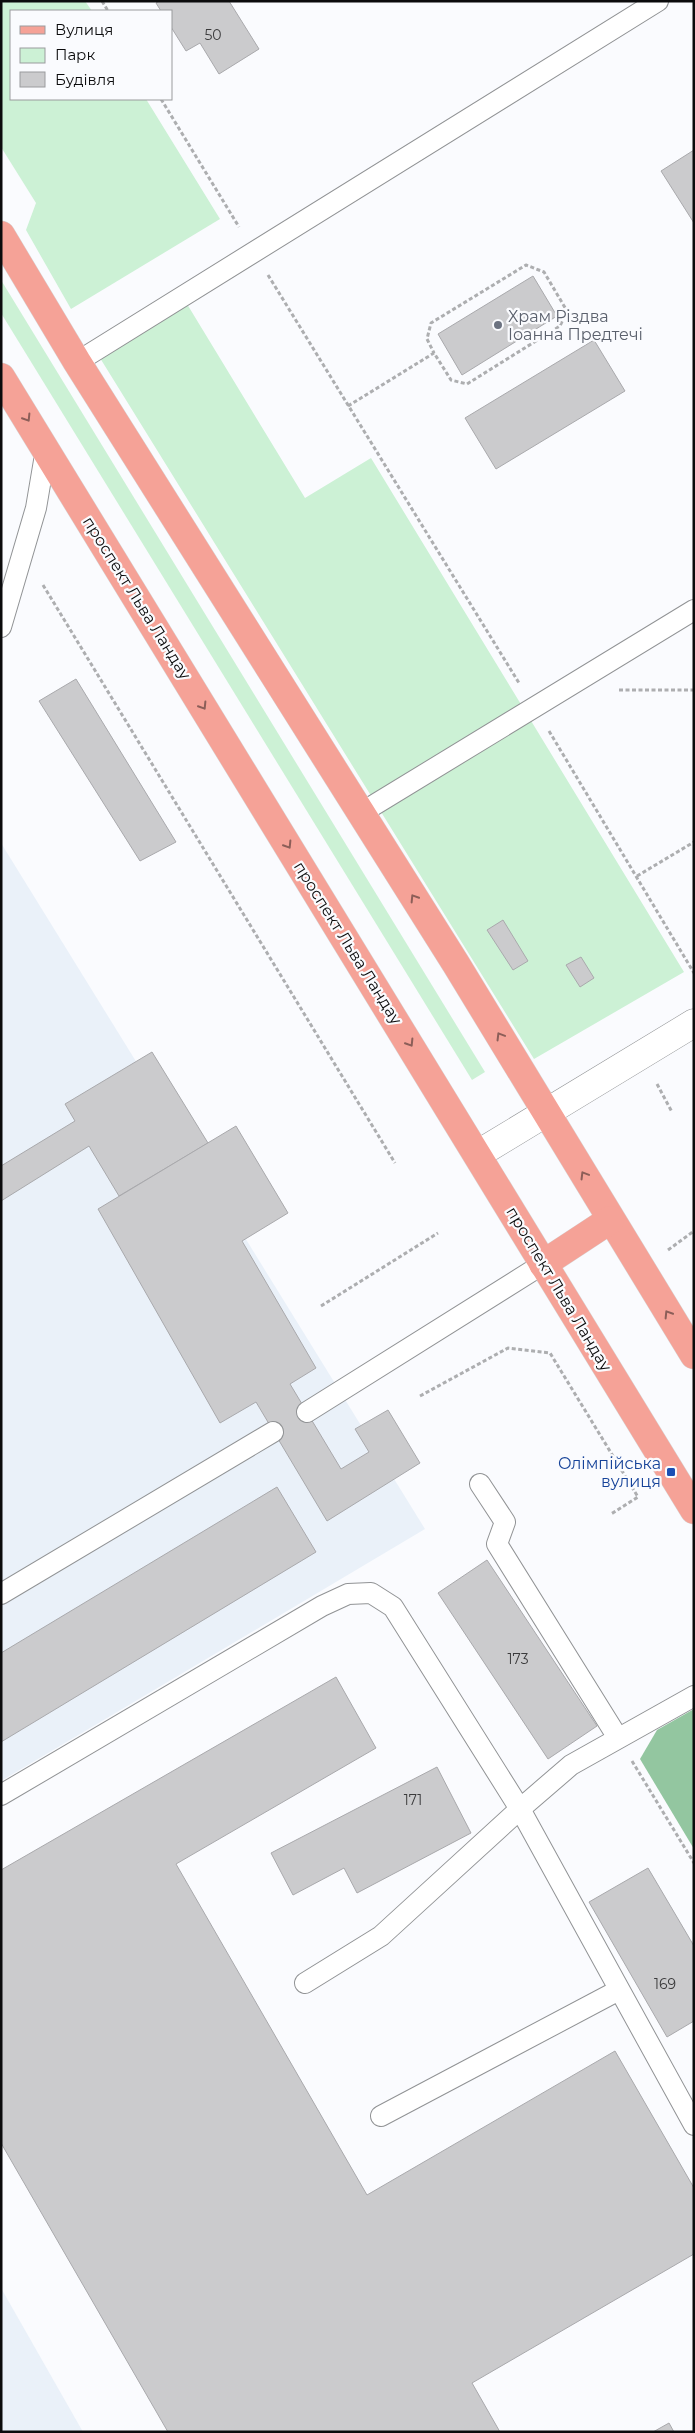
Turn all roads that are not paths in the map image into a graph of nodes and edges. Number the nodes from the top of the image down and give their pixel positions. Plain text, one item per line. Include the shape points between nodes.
1 (658, 1) edge
2 (1, 236) edge
3 (78, 362) junction
4 (1, 377) edge
5 (46, 450) junction
6 (694, 610) edge
7 (1, 627) edge
8 (361, 813) junction
9 (694, 1023) edge
10 (546, 1111) junction
11 (478, 1154) junction
12 (610, 1220) junction
13 (542, 1264) junction
14 (694, 1356) edge
15 (307, 1412) dead end
16 (274, 1432) dead end
17 (480, 1484) dead end
18 (694, 1510) edge
19 (1, 1594) edge
20 (694, 1696) edge
21 (618, 1738) junction
22 (1, 1795) edge
23 (520, 1810) junction
24 (305, 1983) dead end
25 (619, 1990) junction
26 (381, 2116) dead end
27 (694, 2125) edge

1 - 3 lane
2 - 3 main road
3 - 8 main road
4 -> 5 main road, проспект Льва Ландау
5 - 7 lane via 36,508
5 -> 11 main road, проспект Льва Ландау
6 - 8 lane
10 -> 8 main road
9 - 10 street
10 - 11 street
12 -> 10 main road
11 - 13 main road, проспект Льва Ландау
12 - 13 main road
14 -> 12 main road
13 - 15 lane
13 - 18 main road, проспект Льва Ландау
16 - 19 lane
17 - 21 lane via 505,1522 497,1544
20 - 21 lane
21 - 23 lane via 571,1765
22 - 23 lane via 322,1606 348,1594 371,1593 392,1607
23 - 24 lane via 381,1936
23 - 25 lane
25 - 26 lane
25 - 27 lane

